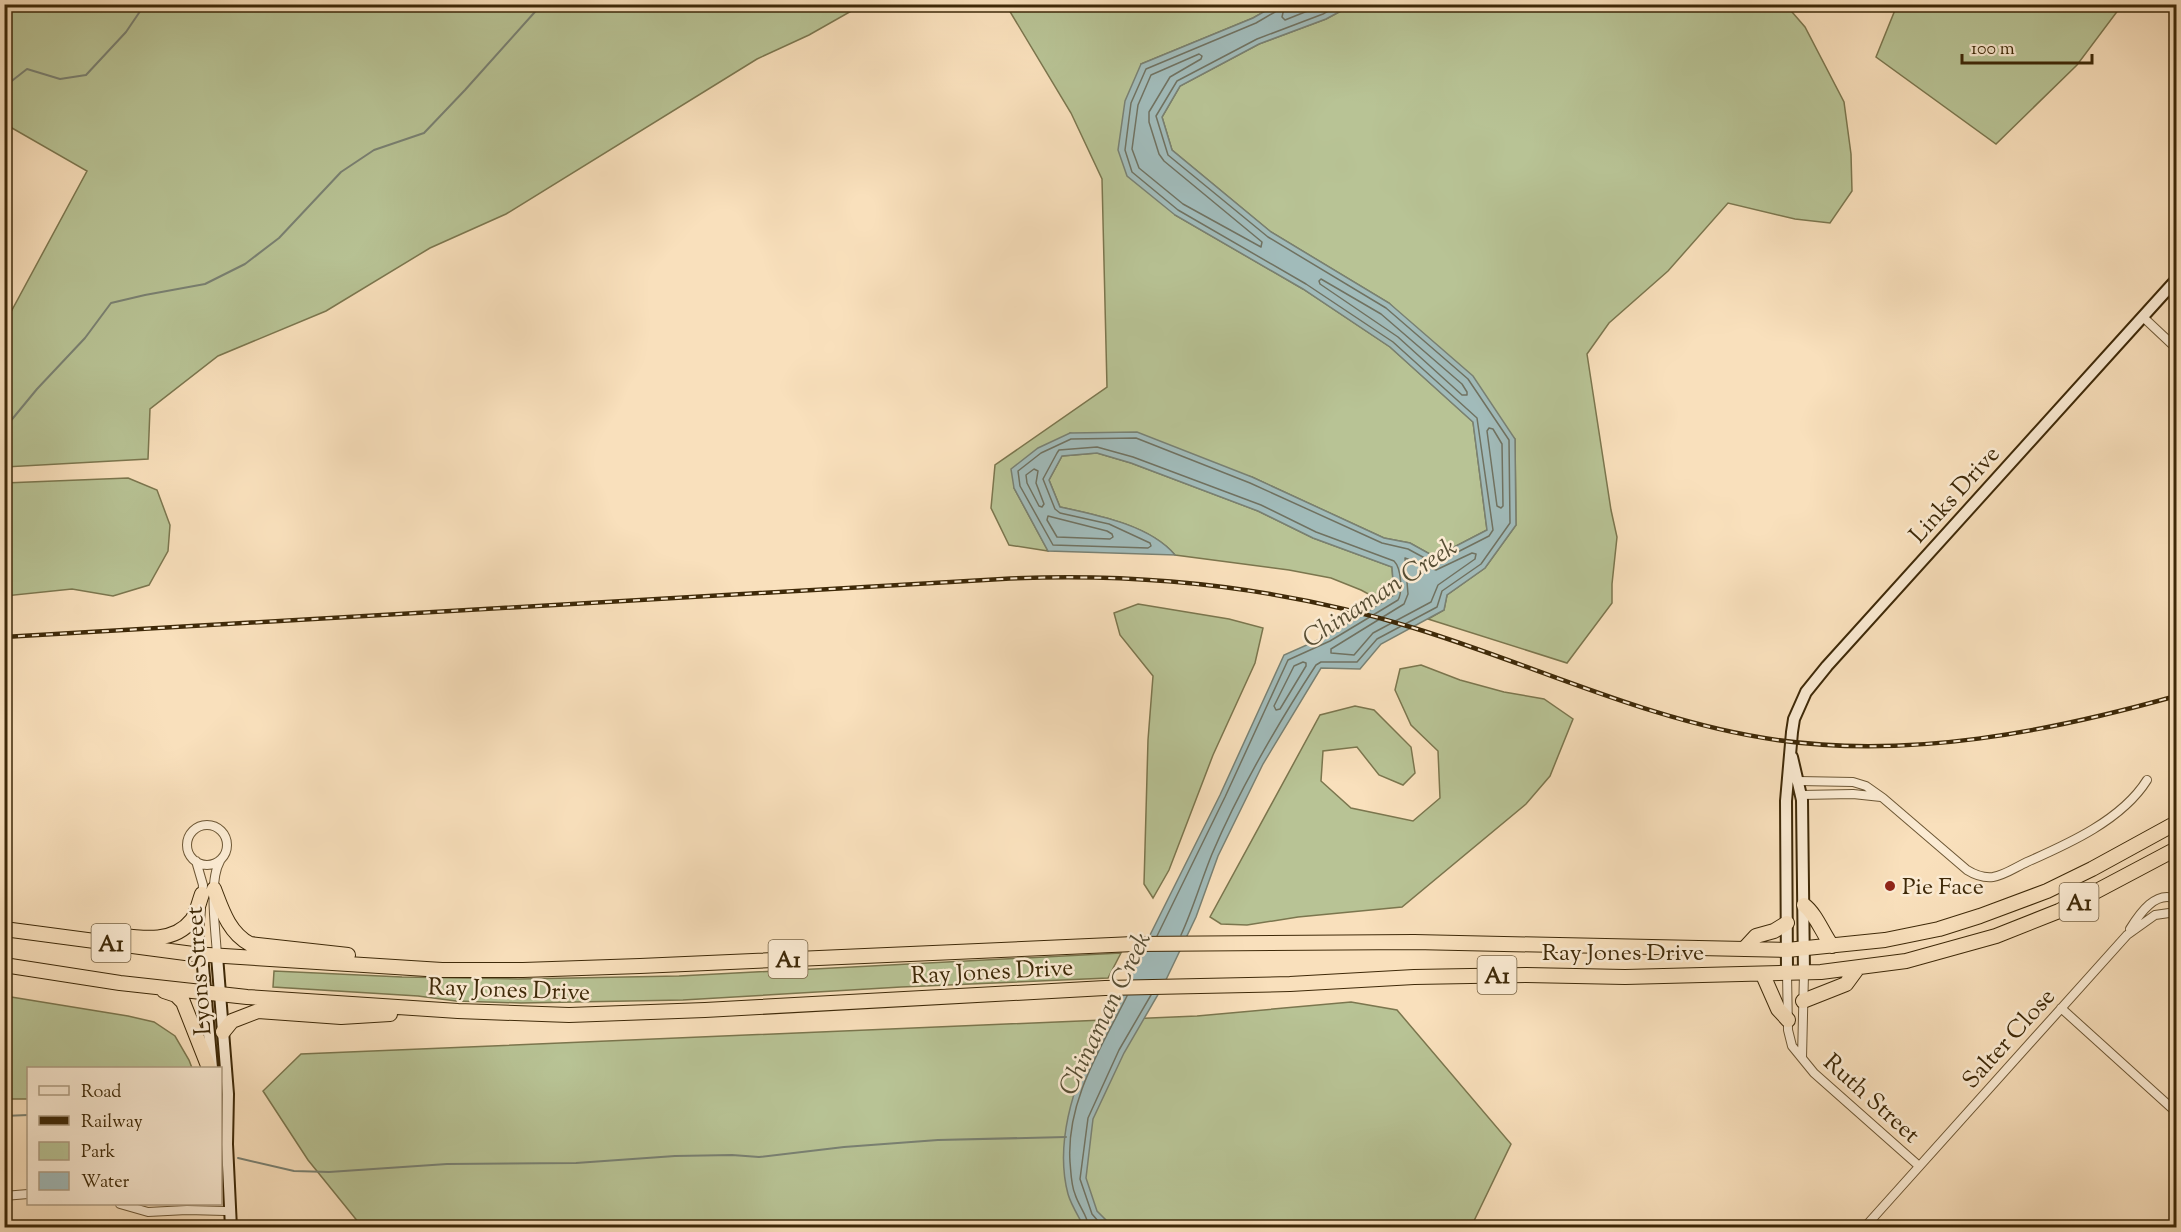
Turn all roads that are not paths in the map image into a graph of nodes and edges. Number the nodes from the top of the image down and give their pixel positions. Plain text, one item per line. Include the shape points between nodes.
1 (2176, 280) edge
2 (2143, 317) junction
3 (2176, 348) edge
4 (1790, 751) junction
5 (2147, 780) dead end
6 (1799, 781) junction
7 (1787, 790) junction
8 (1801, 795) junction
9 (1883, 798) junction
10 (2176, 823) edge
11 (2176, 828) edge
12 (2137, 844) junction
13 (2176, 849) edge
14 (223, 857) junction
15 (196, 861) junction
16 (208, 891) junction
17 (2176, 899) edge
18 (1804, 905) junction
19 (2176, 912) edge
20 (1787, 923) junction
21 (4, 929) edge
22 (20, 931) junction
23 (2127, 935) junction
24 (1832, 946) junction
25 (1744, 949) junction
26 (1804, 949) junction
27 (1787, 950) junction
28 (202, 955) junction
29 (218, 956) junction
30 (4, 965) edge
31 (1857, 969) junction
32 (442, 970) junction
33 (1804, 973) junction
34 (1787, 974) junction
35 (1763, 975) junction
36 (151, 987) junction
37 (213, 994) junction
38 (1803, 1001) junction
39 (2061, 1008) junction
40 (458, 1011) junction
41 (1788, 1020) junction
42 (223, 1032) junction
43 (1802, 1058) junction
44 (211, 1067) edge
45 (211, 1067) edge
46 (2176, 1112) edge
47 (1919, 1166) junction
48 (222, 1169) edge
49 (27, 1194) edge
50 (4, 1196) edge
51 (126, 1205) edge
52 (225, 1211) junction
53 (226, 1227) edge
54 (231, 1227) edge
55 (1864, 1227) edge

1 - 2 street, Links Drive
2 - 3 street
2 - 4 street, Links Drive via 1812,683 1794,719
4 - 6 street, Links Drive
4 - 7 street, Links Drive
5 - 9 street via 2134,797 2077,840 1990,877 1967,870
6 - 7 street
6 - 8 street, Links Drive
6 - 9 street via 1856,782
7 - 8 street
7 - 20 street, Links Drive
8 - 9 street
8 - 18 street, Links Drive
10 - 12 highway, A1
11 - 12 street, Ray Jones Drive
12 - 24 highway, Ray Jones Drive / A1 via 2003,909 1920,933
13 - 31 highway, Ray Jones Drive / A1 via 2075,903 2005,933 1930,955
14 - 15 street via 213,864
14 - 15 street via 225,835 214,826 203,825 193,830 187,840 189,853
14 - 16 street, Lyons Street
15 - 16 street, Lyons Street
16 - 22 highway via 192,921 162,938 55,927
16 - 28 street, Lyons Street via 199,933
16 - 29 street, Lyons Street
16 - 32 highway via 226,921 250,944 398,959
17 - 23 street, Salter Close via 2154,901
18 - 24 highway via 1812,911
18 - 26 street, Links Drive
19 - 23 street, Salter Close via 2155,915
20 - 25 highway via 1756,936
20 - 27 street, Links Drive
21 - 22 highway, Ray Jones Drive / A1
22 - 28 highway, Ray Jones Drive / A1
23 - 39 street, Salter Close
24 - 26 highway, Ray Jones Drive / A1
25 - 27 highway, Ray Jones Drive / A1
25 - 32 highway, Ray Jones Drive / A1 via 1414,942 1134,944 640,966
26 - 27 highway, Ray Jones Drive / A1
26 - 33 street, Links Drive
27 - 34 street, Links Drive
28 - 29 highway, Ray Jones Drive / A1
28 - 37 street, Lyons Street
29 - 32 highway, Ray Jones Drive / A1
29 - 37 street, Lyons Street
30 - 36 highway, Ray Jones Drive / A1
31 - 33 highway, Ray Jones Drive / A1
31 - 38 highway via 1846,984
33 - 34 highway, Ray Jones Drive / A1
33 - 38 street, Ruth Street
34 - 35 highway, Ray Jones Drive / A1
34 - 41 street, Ruth Street
35 - 40 highway, Ray Jones Drive / A1 via 1414,976 569,1015
35 - 41 highway via 1778,1009
36 - 37 highway, Ray Jones Drive / A1
36 - 45 highway via 176,995 183,1002
37 - 40 highway, Ray Jones Drive / A1
37 - 42 street, Lyons Street
37 - 44 street, Lyons Street
38 - 43 street, Ruth Street
39 - 46 street
39 - 47 street, Salter Close
40 - 42 highway via 341,1017 258,1011 232,1021
41 - 43 street, Ruth Street via 1790,1041
42 - 54 street, Lyons Street
43 - 47 street, Ruth Street
47 - 55 street, Salter Close
48 - 52 street
49 - 50 street
51 - 52 street via 148,1212
52 - 53 street

